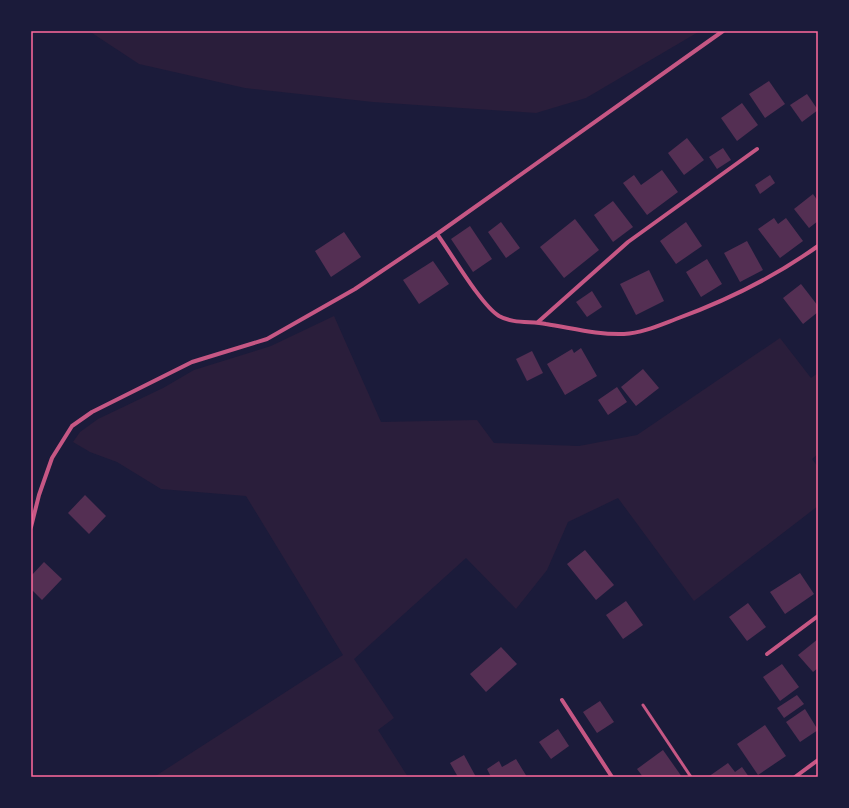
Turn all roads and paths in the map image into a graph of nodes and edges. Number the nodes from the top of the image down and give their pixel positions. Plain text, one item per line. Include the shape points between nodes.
1 (724, 31) edge
2 (757, 149) dead end
3 (437, 234) junction
4 (818, 246) edge
5 (538, 322) junction
6 (31, 527) edge
7 (818, 616) edge
8 (767, 654) dead end
9 (562, 700) dead end
10 (643, 705) dead end
11 (818, 760) edge
12 (612, 777) edge
13 (692, 777) edge
14 (795, 777) edge

1 - 3 street
2 - 5 street via 628,242
3 - 5 street via 487,306 500,316 521,322
3 - 6 street via 355,289 267,339 192,362 92,412 72,426 52,458
4 - 5 street via 758,284 712,305 648,329 625,334 608,333
7 - 8 street
9 - 12 street
10 - 13 lane
11 - 14 street

